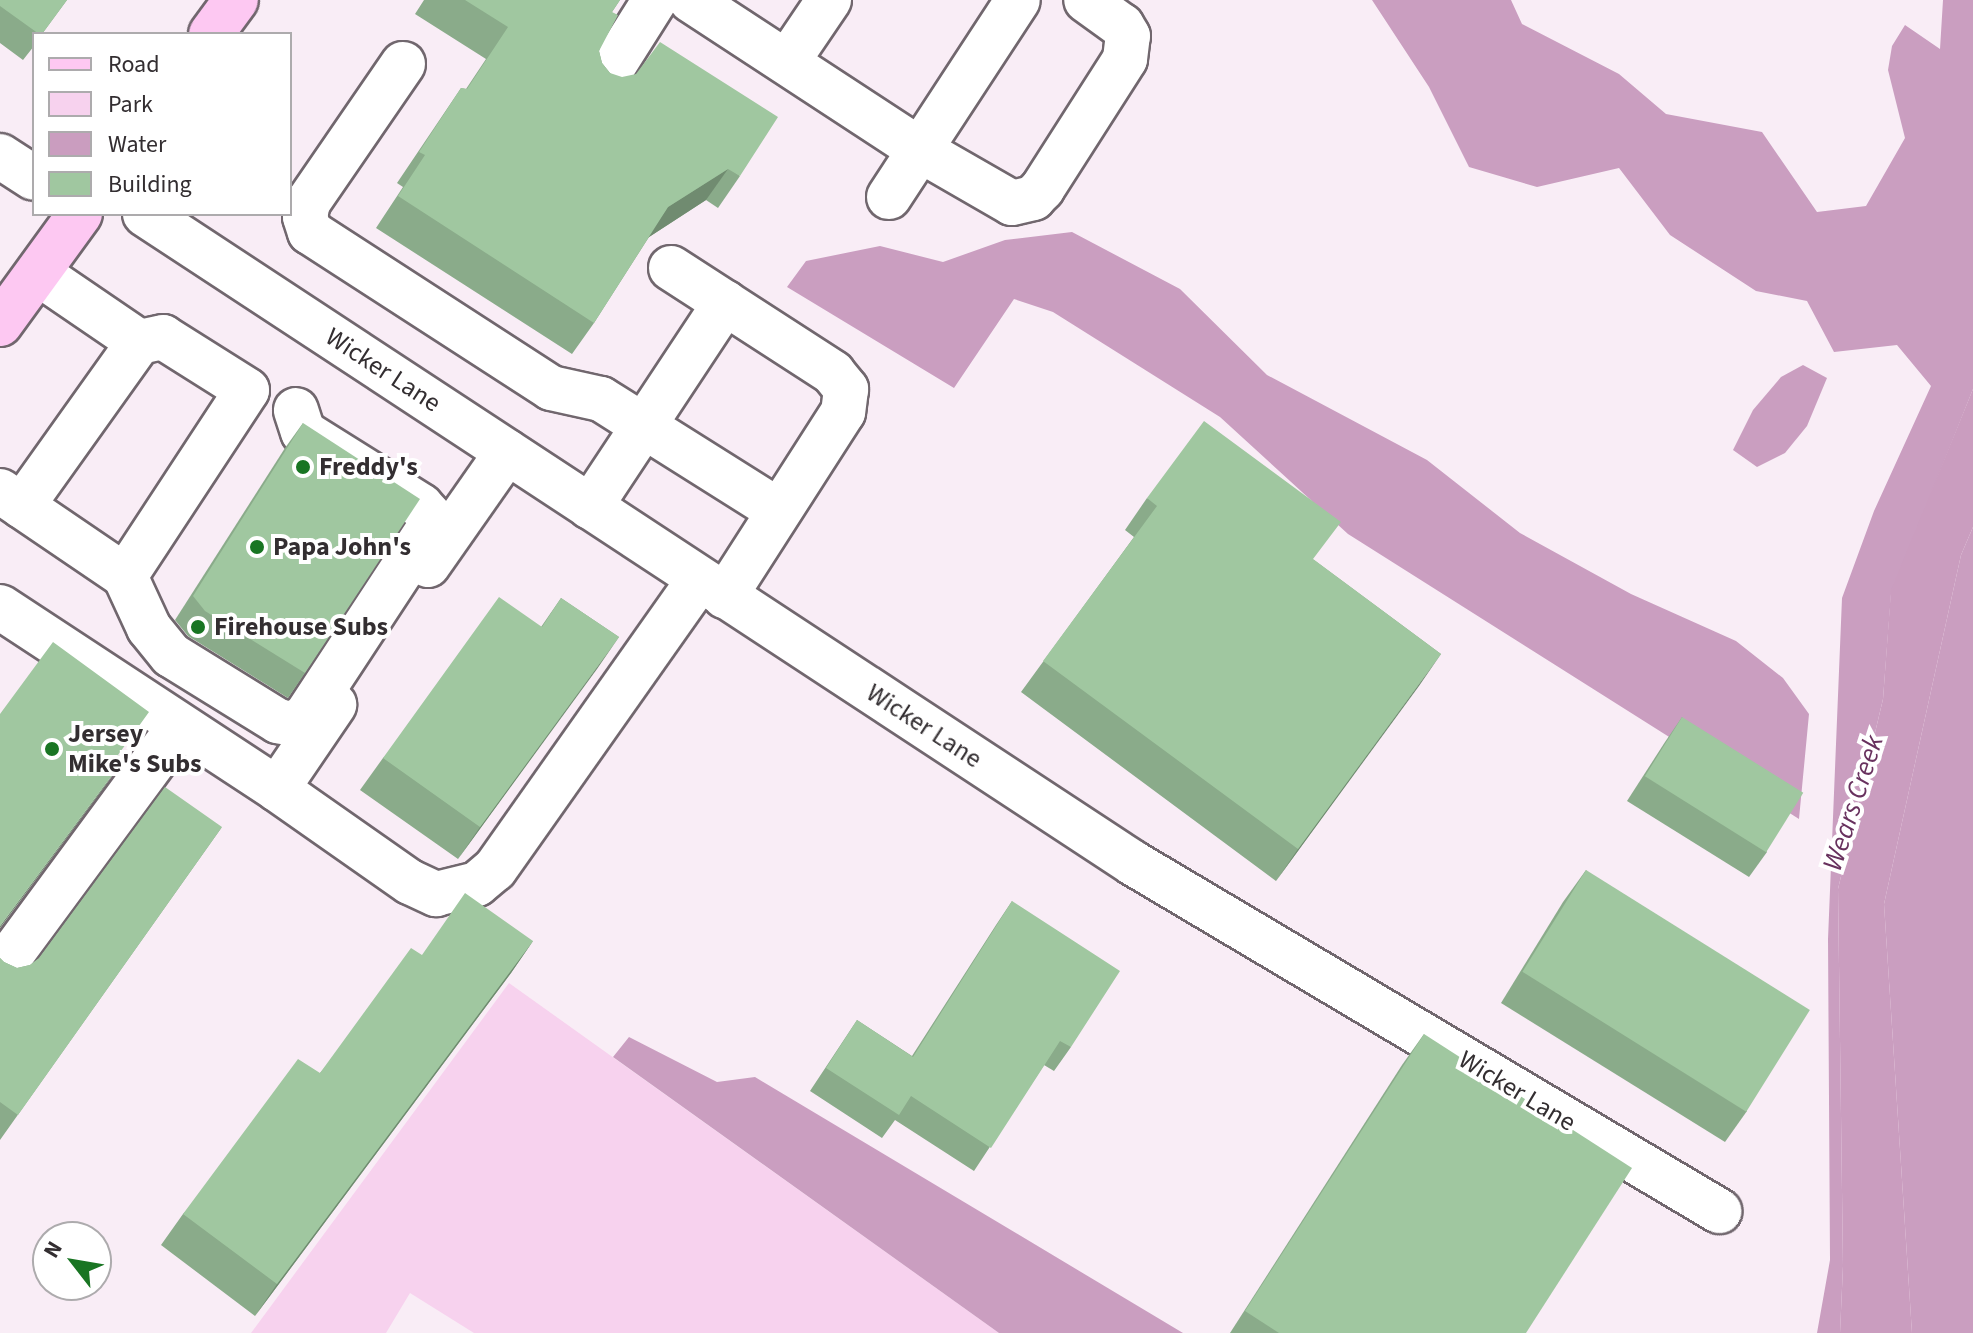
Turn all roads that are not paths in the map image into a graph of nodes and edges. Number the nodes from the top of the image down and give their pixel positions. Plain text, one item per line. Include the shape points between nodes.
1 (236, 0) edge
2 (655, 0) edge
3 (691, 0) edge
4 (829, 0) edge
5 (1018, 0) edge
6 (1086, 0) edge
7 (212, 32) edge
8 (787, 62) junction
9 (403, 64) dead end
10 (602, 84) edge
11 (920, 150) junction
12 (0, 156) edge
13 (32, 177) edge
14 (304, 179) edge
15 (889, 197) dead end
16 (78, 216) edge
17 (148, 216) edge
18 (671, 268) dead end
19 (14, 297) edge
20 (725, 303) junction
21 (139, 342) junction
22 (247, 390) junction
23 (296, 410) junction
24 (644, 426) junction
25 (507, 452) junction
26 (11, 498) edge
27 (590, 507) junction
28 (779, 511) junction
29 (461, 516) junction
30 (125, 576) junction
31 (712, 588) junction
32 (0, 607) edge
33 (180, 726) junction
34 (277, 789) junction
35 (0, 970) edge
36 (1719, 1211) dead end

1 - 7 main road
2 - 10 street
3 - 8 street
4 - 8 street
5 - 11 street
6 - 11 street via 1122,26 1129,47 1033,198 1001,200
8 - 11 street
9 - 14 street
11 - 15 street
12 - 13 street
14 - 24 street via 305,217 310,232 323,242 551,388 601,399
16 - 19 main road
17 - 25 street, Wicker Lane
18 - 20 street
19 - 21 street
20 - 24 street
20 - 28 street via 833,373 846,389 843,412
21 - 22 street via 163,337
21 - 26 street
22 - 23 street via 271,394
22 - 30 street
23 - 29 street
23 - 30 street via 303,432 421,506 430,527 305,717 292,724 278,721 171,655 149,628
24 - 27 street
24 - 28 street
25 - 27 street, Wicker Lane
25 - 29 street
26 - 30 street
27 - 31 street, Wicker Lane
28 - 31 street
29 - 34 street
31 - 34 street via 495,869 477,884 436,894 410,882
31 - 36 street, Wicker Lane via 1133,863
32 - 33 street
33 - 34 street
33 - 35 street

